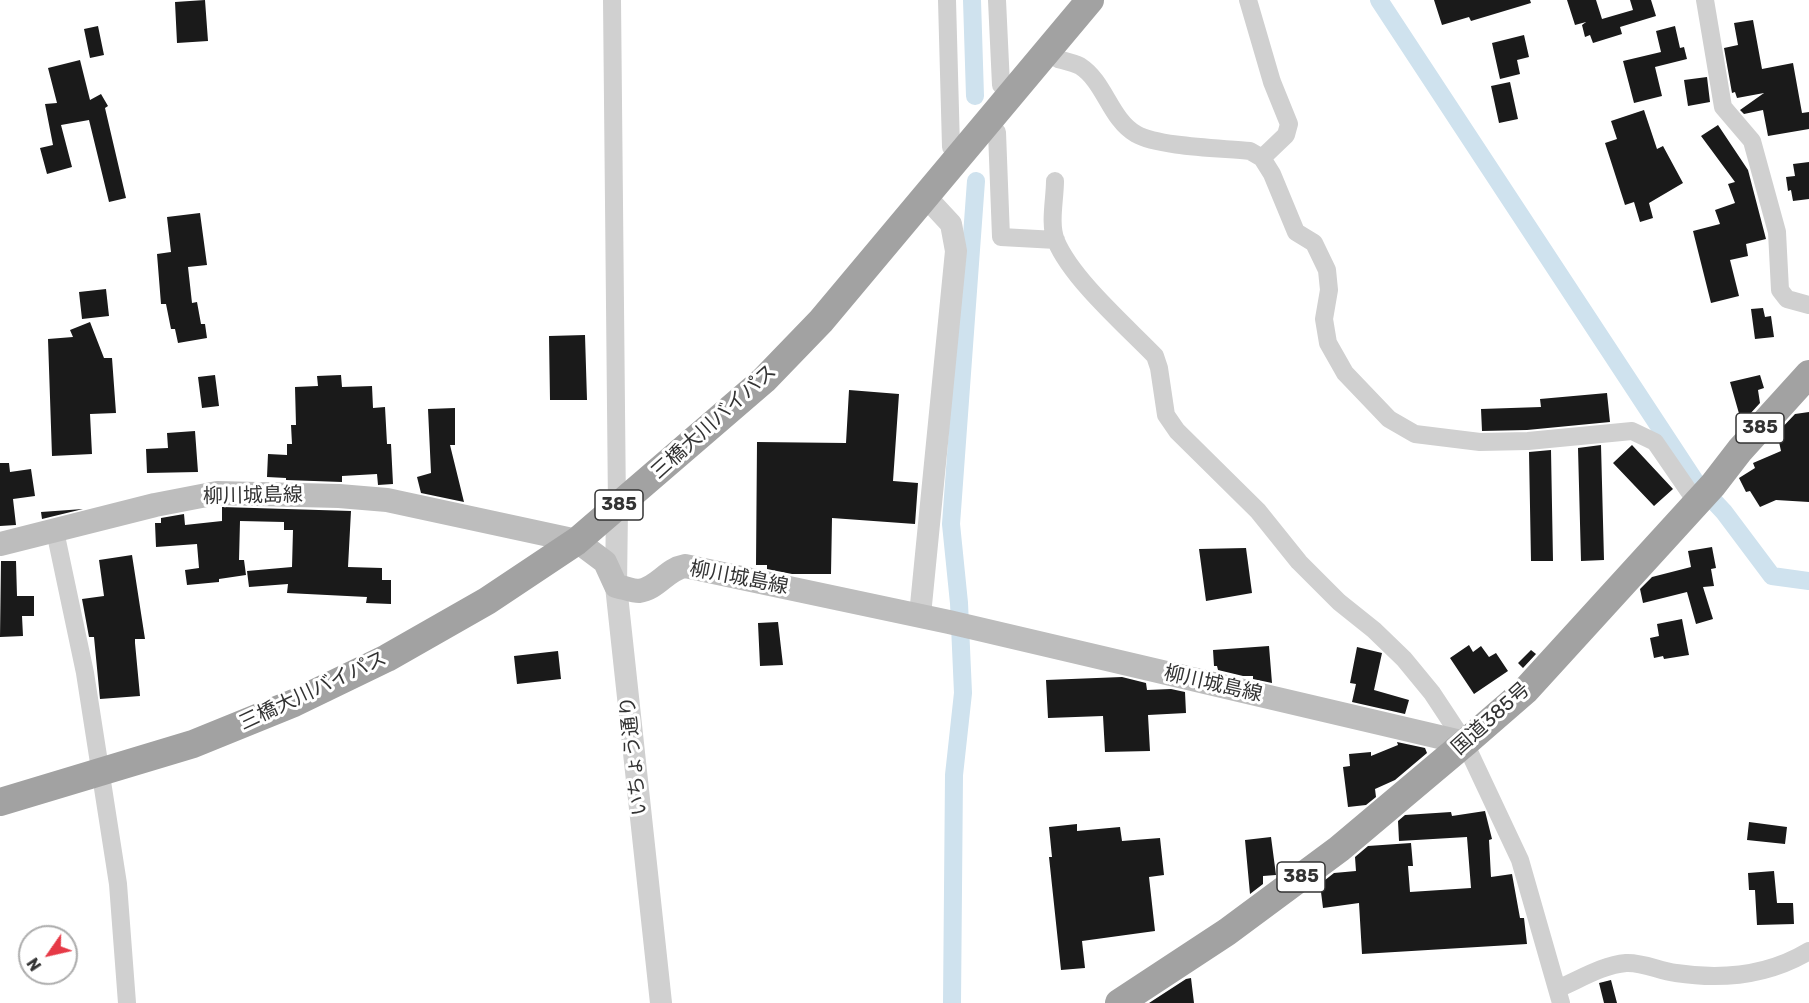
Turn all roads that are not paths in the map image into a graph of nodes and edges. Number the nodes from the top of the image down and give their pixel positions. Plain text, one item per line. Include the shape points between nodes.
1 (612, 0) edge
2 (947, 0) edge
3 (997, 0) edge
4 (1090, 0) edge
5 (1248, 0) edge
6 (1705, 0) edge
7 (1058, 59) dead end
8 (1001, 85) dead end
9 (998, 132) dead end
10 (951, 147) dead end
11 (1262, 158) junction
12 (1056, 181) dead end
13 (925, 196) junction
14 (1056, 240) junction
15 (1809, 305) edge
16 (1809, 374) edge
17 (1705, 494) junction
18 (616, 508) junction
19 (55, 531) junction
20 (577, 541) junction
21 (0, 544) edge
22 (616, 586) junction
23 (920, 615) junction
24 (1469, 740) junction
25 (100, 772) junction
26 (0, 802) edge
27 (1809, 951) edge
28 (1559, 996) edge
29 (128, 1003) edge
30 (661, 1003) edge
31 (1119, 1003) edge

1 - 18 street
2 - 10 street
3 - 8 street
4 - 13 highway, 三橋大川バイパス / 385
5 - 11 street via 1289,124 1286,135
6 - 15 street via 1724,107 1752,141 1777,232 1780,290 1787,299
7 - 11 street via 1080,66 1094,80 1120,121 1135,134 1151,140 1250,151
9 - 14 street via 1001,237
11 - 17 street via 1296,232 1314,243 1326,270 1329,290 1324,319 1328,343 1345,373 1389,419 1415,434 1480,442 1632,431 1655,442
12 - 14 street
13 - 18 highway, 三橋大川バイパス / 385 via 821,321 764,380
13 - 23 street via 951,224 956,251
14 - 24 street via 1078,274 1155,356 1166,415 1177,431 1258,511 1299,562 1404,659
16 - 17 highway, 国道385号 / 385
17 - 24 highway, 国道385号 / 385 via 1525,691
18 - 20 highway, 三橋大川バイパス / 385
18 - 22 street, いちょう通り
19 - 20 main road, 柳川城島線 via 155,505 228,493 387,500
19 - 21 main road, 柳川城島線
19 - 25 street via 85,673
20 - 22 main road, 柳川城島線 via 605,562
20 - 25 highway, 三橋大川バイパス / 385 via 487,601 294,703 193,744
22 - 23 main road, 柳川城島線 via 647,589 676,567 685,566
22 - 30 street, いちょう通り
23 - 24 main road, 柳川城島線
24 - 28 street via 1520,860
24 - 31 highway, 国道385号 / 385 via 1339,849 1227,932
25 - 26 highway, 三橋大川バイパス / 385
25 - 29 street via 118,884
27 - 28 street via 1776,968 1739,975 1674,973 1628,963 1608,966

